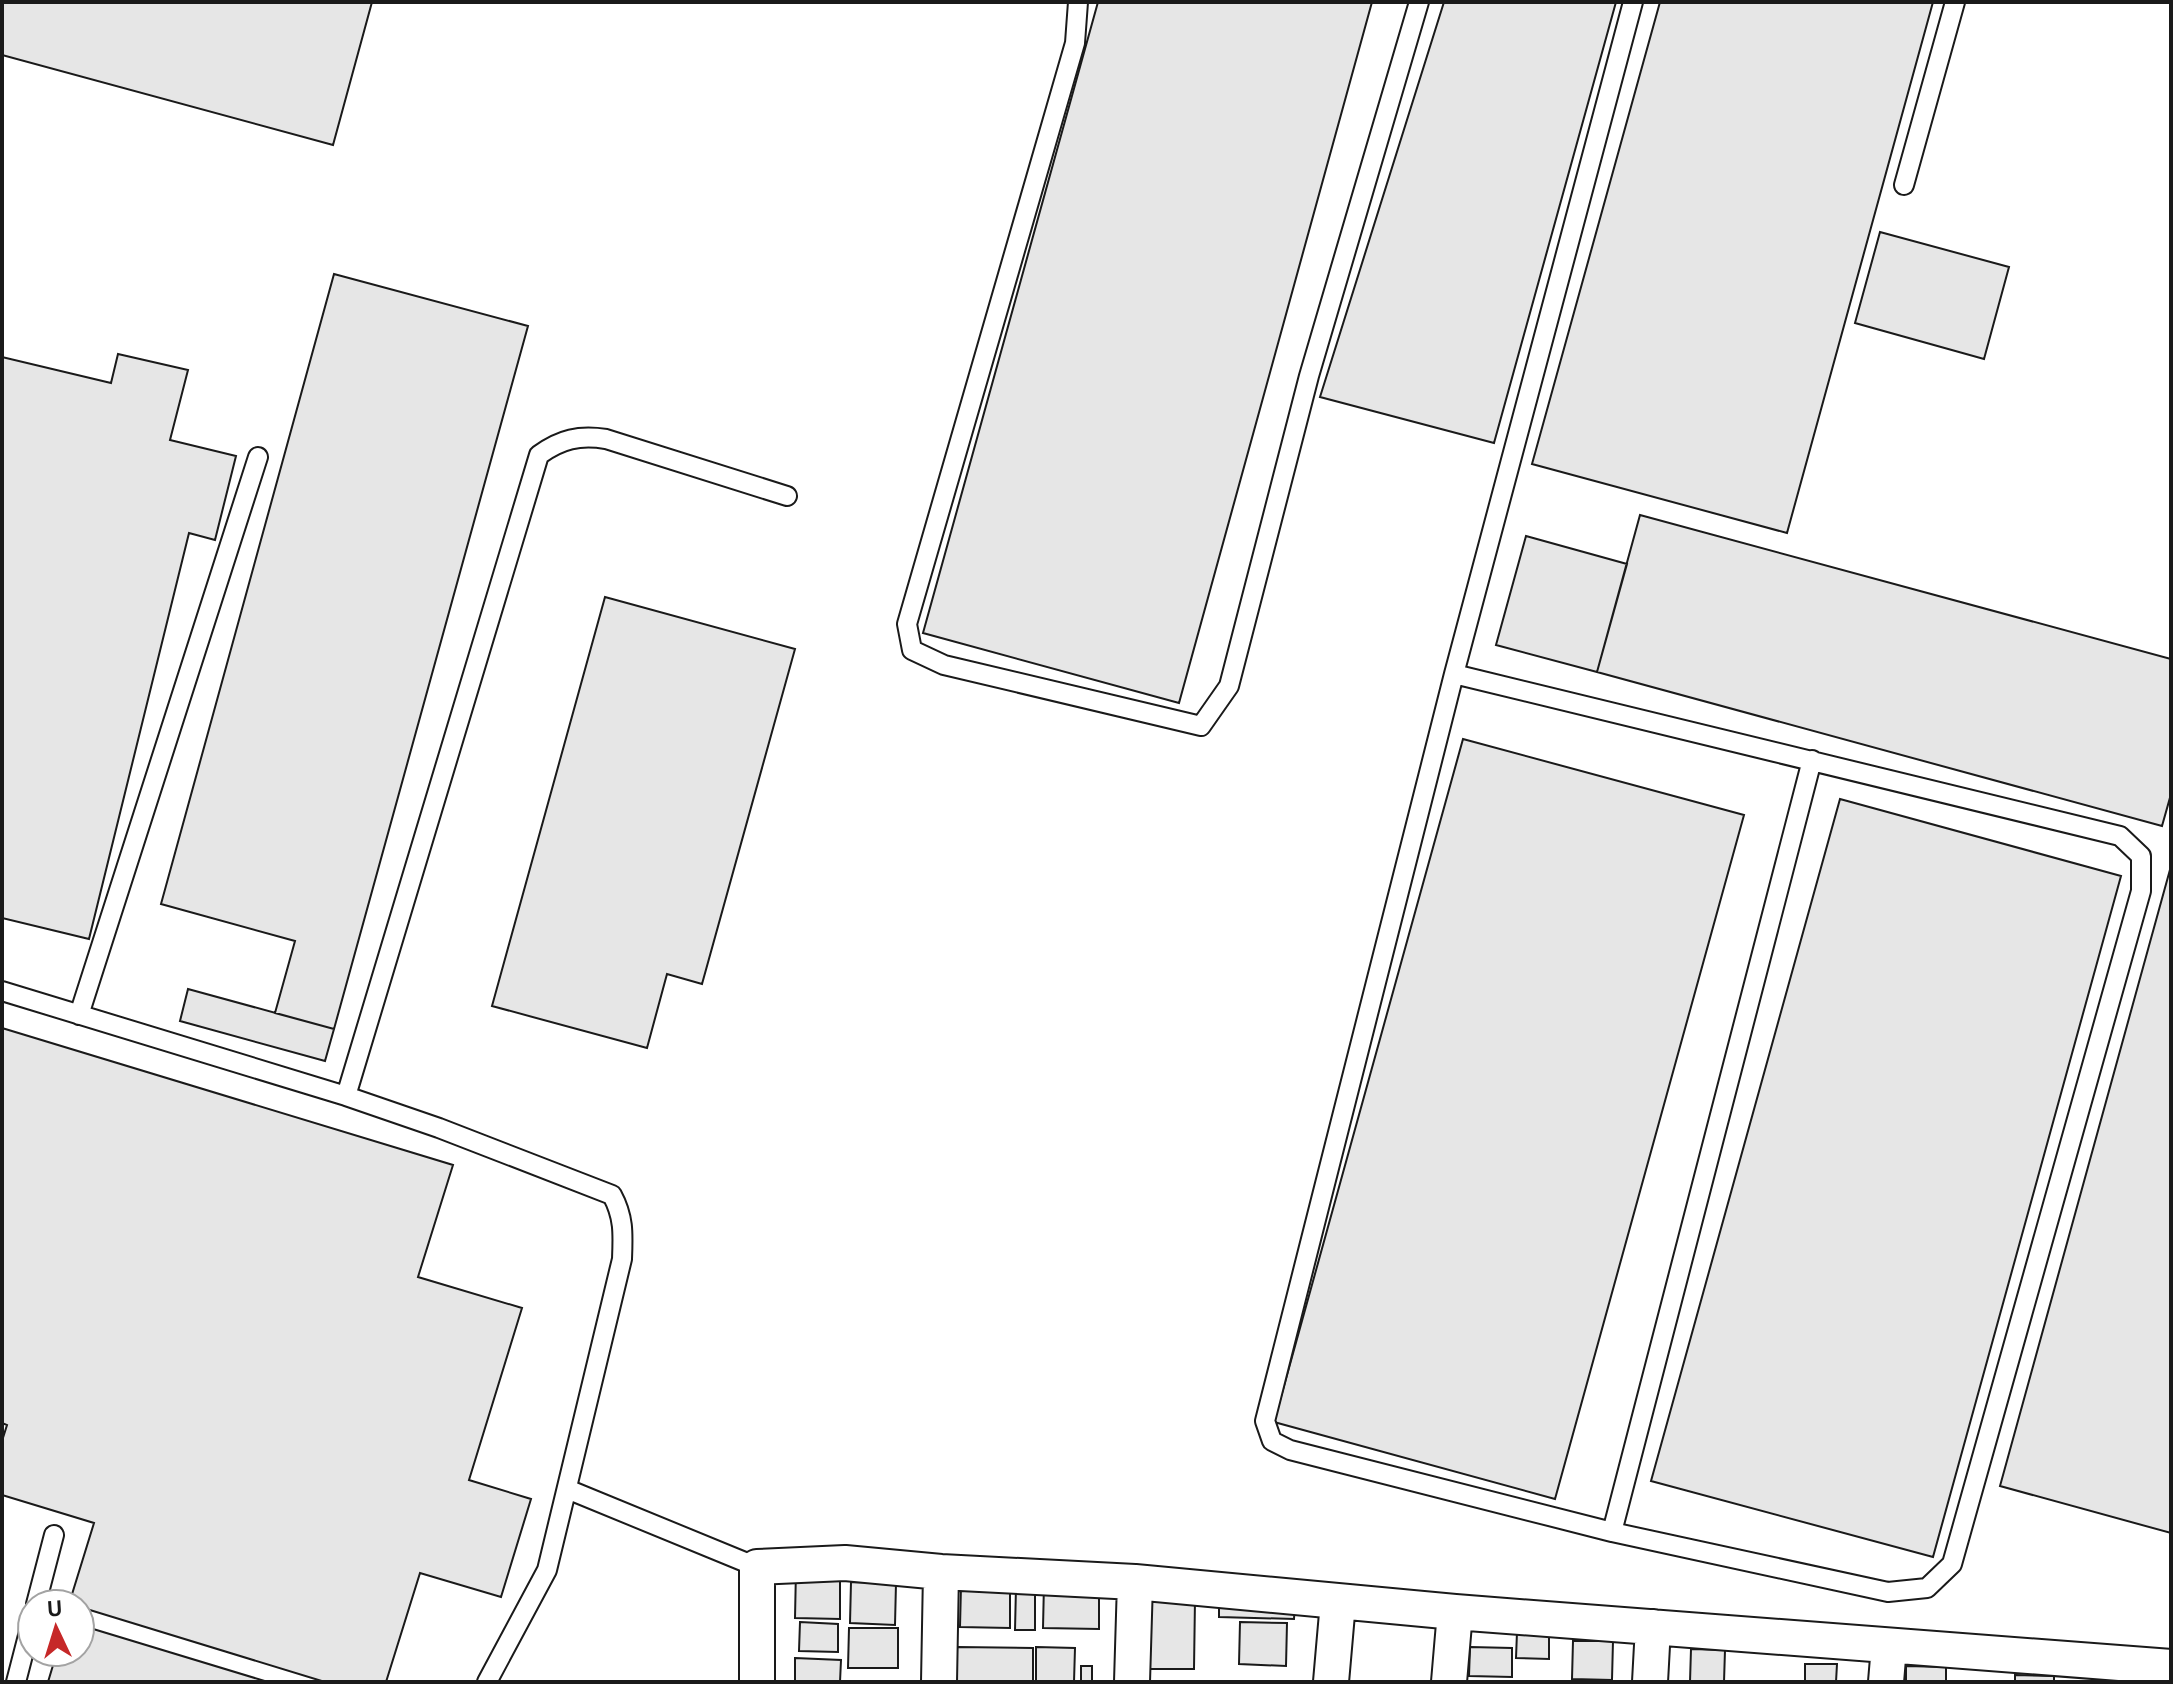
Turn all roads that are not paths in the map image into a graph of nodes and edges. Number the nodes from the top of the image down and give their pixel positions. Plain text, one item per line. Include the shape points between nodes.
1 (1078, 2) edge
2 (1419, 2) edge
3 (1633, 2) edge
4 (1955, 2) edge
5 (1904, 185) dead end
6 (258, 457) dead end
7 (787, 496) dead end
8 (1454, 674) junction
9 (1812, 760) junction
10 (2, 991) edge
11 (79, 1015) junction
12 (346, 1096) junction
13 (567, 1489) junction
14 (1612, 1532) junction
15 (54, 1535) dead end
16 (757, 1567) junction
17 (941, 1572) junction
18 (1135, 1582) junction
19 (40, 1588) edge
20 (1338, 1602) junction
21 (1455, 1612) junction
22 (1653, 1627) junction
23 (1889, 1646) junction
24 (2171, 1667) edge
25 (2102, 1672) edge
26 (487, 1682) edge
27 (757, 1682) edge
28 (939, 1682) edge
29 (1132, 1682) edge
30 (1331, 1682) edge
31 (1449, 1682) edge
32 (1650, 1682) edge
33 (1886, 1682) edge

1 - 2 lane via 1075,43 907,624 912,650 944,665 1201,726 1229,686 1309,376
3 - 8 lane
4 - 5 lane
6 - 11 lane
7 - 12 lane via 606,439 569,439 539,455
8 - 9 lane
8 - 14 lane via 1265,1421 1272,1441 1290,1450
9 - 14 lane
9 - 14 lane via 2120,836 2141,856 2141,891 1952,1564 1927,1588 1888,1592
10 - 11 lane
11 - 12 lane
12 - 13 lane via 612,1195 620,1209 622,1259
13 - 16 lane
13 - 26 lane via 547,1570
15 - 19 lane
16 - 17 street via 845,1563
16 - 27 street
17 - 18 street
17 - 28 street
18 - 20 street
18 - 29 street
20 - 21 street
20 - 30 street
21 - 22 street
21 - 31 street
22 - 23 street
22 - 32 street
23 - 25 street
23 - 33 street
24 - 25 street

